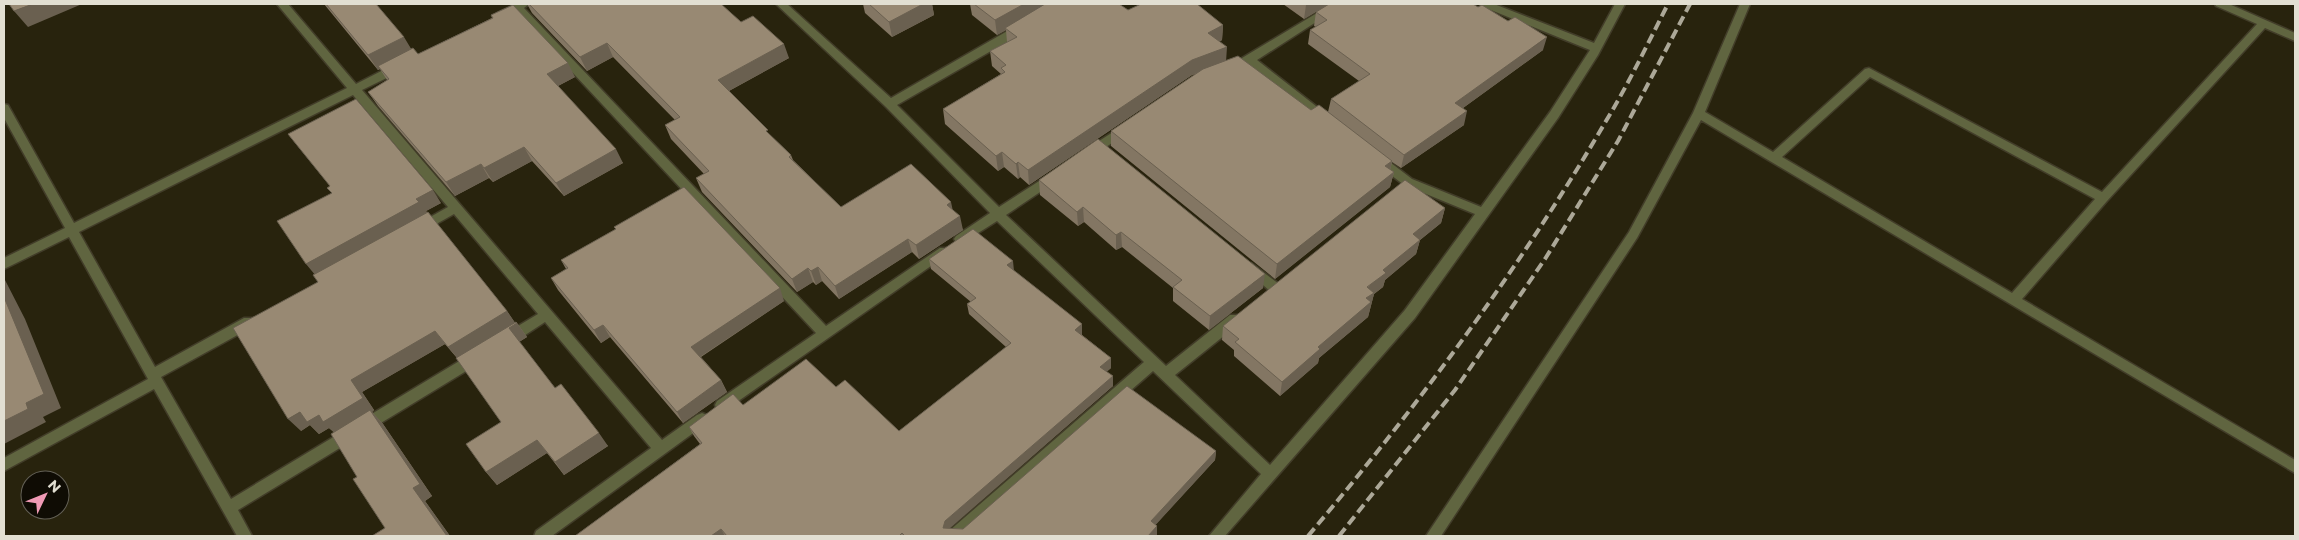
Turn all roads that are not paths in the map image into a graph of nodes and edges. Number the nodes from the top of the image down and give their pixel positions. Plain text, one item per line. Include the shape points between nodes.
1 (282, 4) edge
2 (781, 4) edge
3 (1339, 4) edge
4 (1485, 4) edge
5 (1620, 4) edge
6 (1746, 4) edge
7 (2220, 4) edge
8 (520, 5) edge
9 (491, 20) edge
10 (1030, 23) edge
11 (2264, 23) junction
12 (2295, 37) edge
13 (1597, 48) junction
14 (414, 59) edge
15 (1249, 60) junction
16 (1223, 70) edge
17 (354, 90) junction
18 (890, 104) junction
19 (4, 108) edge
20 (1700, 113) junction
21 (1132, 124) edge
22 (1332, 124) edge
23 (1370, 153) edge
24 (1775, 157) junction
25 (1076, 161) edge
26 (1061, 172) edge
27 (2103, 198) junction
28 (455, 208) junction
29 (1484, 213) junction
30 (998, 214) junction
31 (72, 232) junction
32 (412, 232) edge
33 (1244, 263) edge
34 (4, 264) edge
35 (1275, 288) edge
36 (2014, 299) junction
37 (1244, 312) edge
38 (546, 315) junction
39 (256, 318) edge
40 (824, 332) junction
41 (1154, 362) junction
42 (1166, 374) junction
43 (154, 378) junction
44 (661, 449) junction
45 (4, 465) edge
46 (2295, 467) edge
47 (1271, 475) junction
48 (229, 508) junction
49 (245, 536) edge
50 (540, 536) edge
51 (954, 536) edge
52 (1216, 536) edge
53 (1433, 536) edge

1 - 17 street
2 - 18 street
3 - 15 street
4 - 13 street
5 - 13 street
6 - 20 street
7 - 11 street
8 - 9 street
8 - 40 street
10 - 18 street
11 - 12 street
11 - 27 street
13 - 29 street
14 - 17 street
15 - 16 street
15 - 22 street
17 - 28 street
17 - 31 street
18 - 30 street
19 - 31 street
20 - 24 street
20 - 53 street via 1633,235
21 - 25 street via 1104,149
23 - 29 street via 1404,186
24 - 27 street via 1869,72
24 - 36 street
26 - 30 street
27 - 36 street
28 - 32 street
28 - 38 street
29 - 47 street via 1410,314
30 - 40 street
30 - 41 street
31 - 34 street
31 - 43 street
33 - 35 street
36 - 46 street
37 - 42 street
38 - 44 street
38 - 48 street
39 - 43 street
40 - 44 street
41 - 42 street
41 - 51 street
42 - 47 street
43 - 45 street
43 - 48 street
44 - 50 street
47 - 52 street
48 - 49 street

